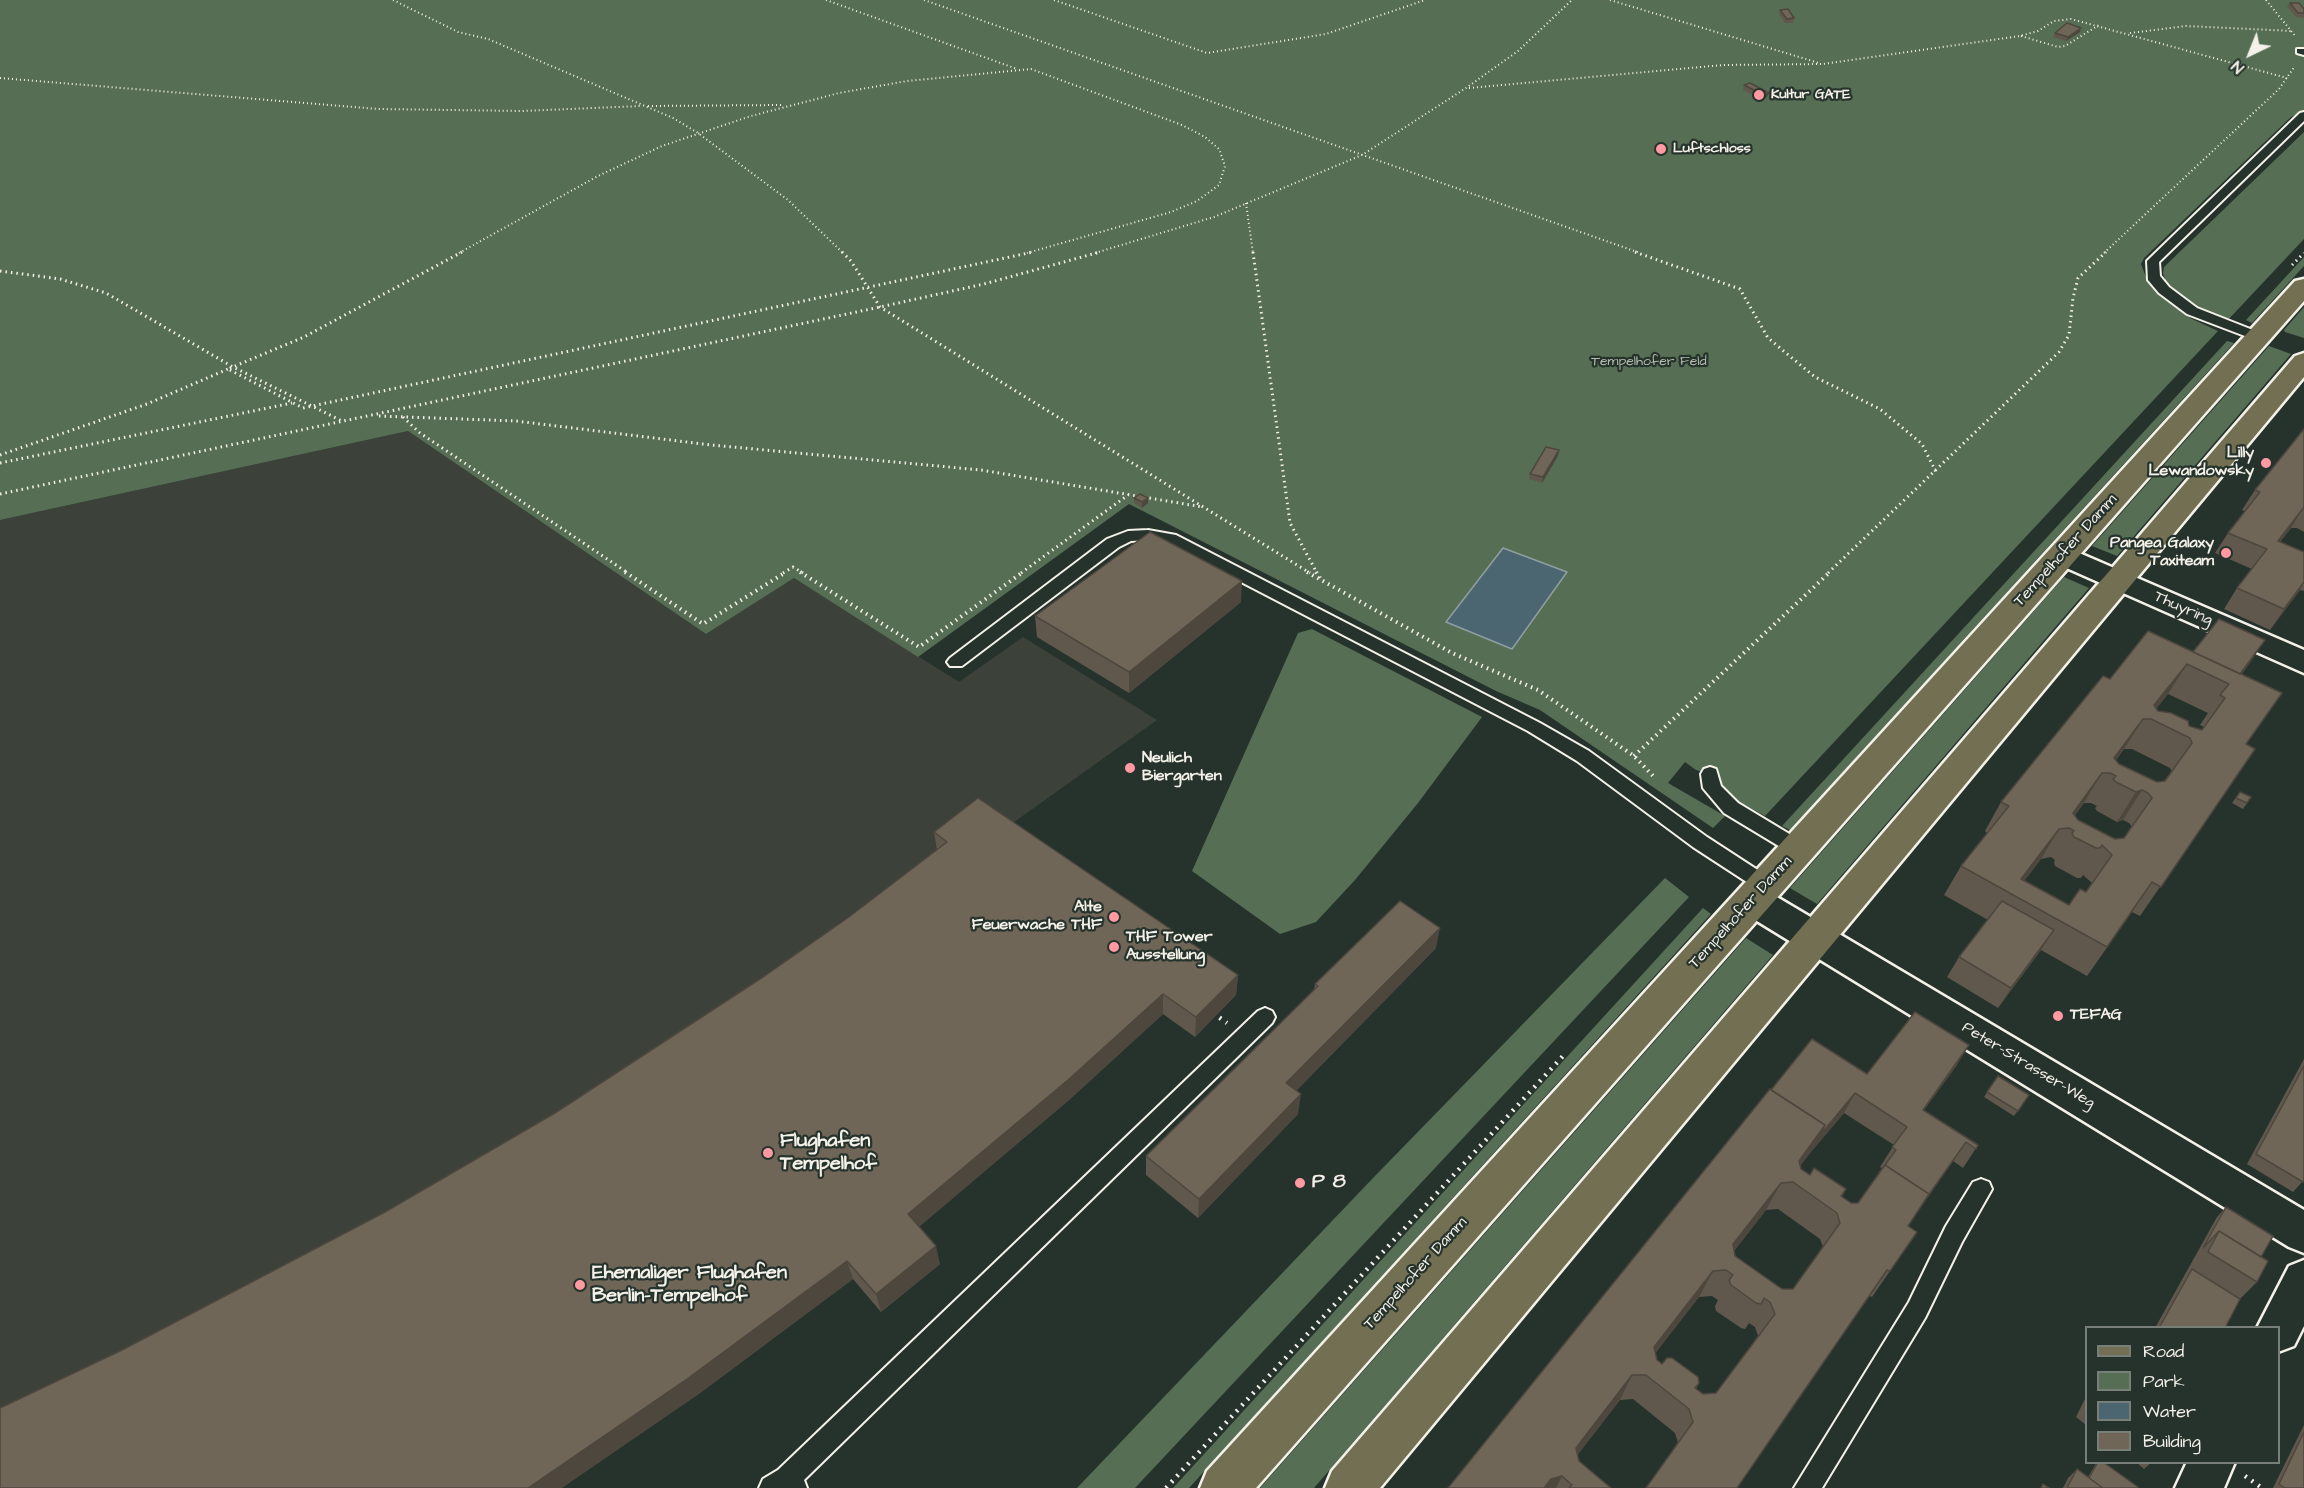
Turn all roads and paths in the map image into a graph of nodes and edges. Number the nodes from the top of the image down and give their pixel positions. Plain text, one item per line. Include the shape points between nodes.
1 (393, 0) edge
2 (826, 0) edge
3 (924, 0) edge
4 (1054, 0) edge
5 (1425, 0) edge
6 (1572, 0) edge
7 (1610, 0) edge
8 (2266, 0) edge
9 (2099, 25) junction
10 (2292, 32) junction
11 (2129, 33) junction
12 (2020, 36) junction
13 (2302, 52) edge
14 (1822, 64) junction
15 (1020, 70) junction
16 (0, 78) edge
17 (2287, 78) junction
18 (1466, 88) junction
19 (788, 105) junction
20 (644, 106) junction
21 (2304, 115) edge
22 (698, 133) junction
23 (1362, 155) junction
24 (1246, 203) junction
25 (0, 271) edge
26 (2304, 286) edge
27 (869, 289) junction
28 (880, 307) junction
29 (2258, 338) junction
30 (2304, 352) edge
31 (2304, 361) edge
32 (233, 367) junction
33 (228, 369) junction
34 (292, 403) junction
35 (312, 406) junction
36 (372, 416) junction
37 (403, 417) junction
38 (343, 422) junction
39 (0, 455) edge
40 (0, 463) edge
41 (1936, 472) junction
42 (0, 494) edge
43 (1128, 495) junction
44 (1205, 507) junction
45 (2063, 555) junction
46 (1321, 580) junction
47 (2119, 580) junction
48 (956, 662) dead end
49 (2304, 662) edge
50 (1710, 774) dead end
51 (1799, 849) junction
52 (1759, 893) junction
53 (1815, 938) junction
54 (1209, 1010) edge
55 (1265, 1017) dead end
56 (1246, 1037) junction
57 (1981, 1189) dead end
58 (2304, 1233) edge
59 (2304, 1281) edge
60 (2280, 1327) edge
61 (2216, 1474) edge
62 (785, 1485) edge
63 (1224, 1488) edge
64 (1349, 1488) edge
65 (1808, 1488) edge
66 (2262, 1488) edge

1 - 20 path via 458,32 488,39
2 - 15 path
3 - 23 path
4 - 5 path via 1207,53 1326,34
6 - 18 path via 1518,51
7 - 14 path
8 - 10 path
9 - 11 path
9 - 12 path via 2076,19 2058,20
9 - 12 path via 2058,47
10 - 11 path via 2186,26
10 - 13 path
11 - 17 path
12 - 14 path
13 - 17 path
14 - 18 path via 1723,65
15 - 19 path via 907,81
15 - 27 path via 1031,69 1205,136 1219,149 1225,166 1219,184 1197,201 1141,221 1052,247
16 - 20 path via 378,109 522,111
17 - 41 path via 2084,270 2075,286 2066,343
18 - 23 path
19 - 20 path
19 - 22 path
20 - 22 path
21 - 29 lane via 2153,261 2153,277 2192,311
22 - 27 path via 788,200 850,261
22 - 32 path via 598,176 304,337
23 - 24 path
23 - 41 path via 1740,289 1768,338 1815,378 1880,409 1922,444
24 - 28 path via 1083,258
24 - 46 path via 1290,523
25 - 32 path via 60,279 106,293
26 - 29 main road, Tempelhofer Damm
27 - 28 path
27 - 35 path
28 - 36 path
28 - 44 path
29 - 30 main road
29 - 45 main road, Tempelhofer Damm
31 - 47 main road
32 - 33 path
32 - 35 path
33 - 34 path
33 - 39 path via 147,404
34 - 35 path via 303,408
34 - 40 path
35 - 38 path
36 - 37 path
36 - 38 path
37 - 43 path via 516,421 981,470
37 - 43 path via 420,434 703,624 794,567 920,646
38 - 42 path
41 - 46 path via 1634,756 1538,690 1452,653
43 - 44 path
44 - 46 path
45 - 47 street, Thuyring
45 - 51 main road, Tempelhofer Damm
47 - 49 street, Thuyring
47 - 53 main road
48 - 52 lane via 1113,543 1128,536 1170,539 1534,727 1582,756 1700,842
50 - 51 lane via 1712,788 1731,808
51 - 52 main road, Tempelhofer Damm
52 - 53 street, Peter-Strasser-Weg
52 - 63 main road, Tempelhofer Damm
53 - 58 street, Peter-Strasser-Weg
53 - 64 main road
54 - 56 path
55 - 56 lane
56 - 62 lane
57 - 65 lane via 1917,1310
59 - 60 street
61 - 66 path

